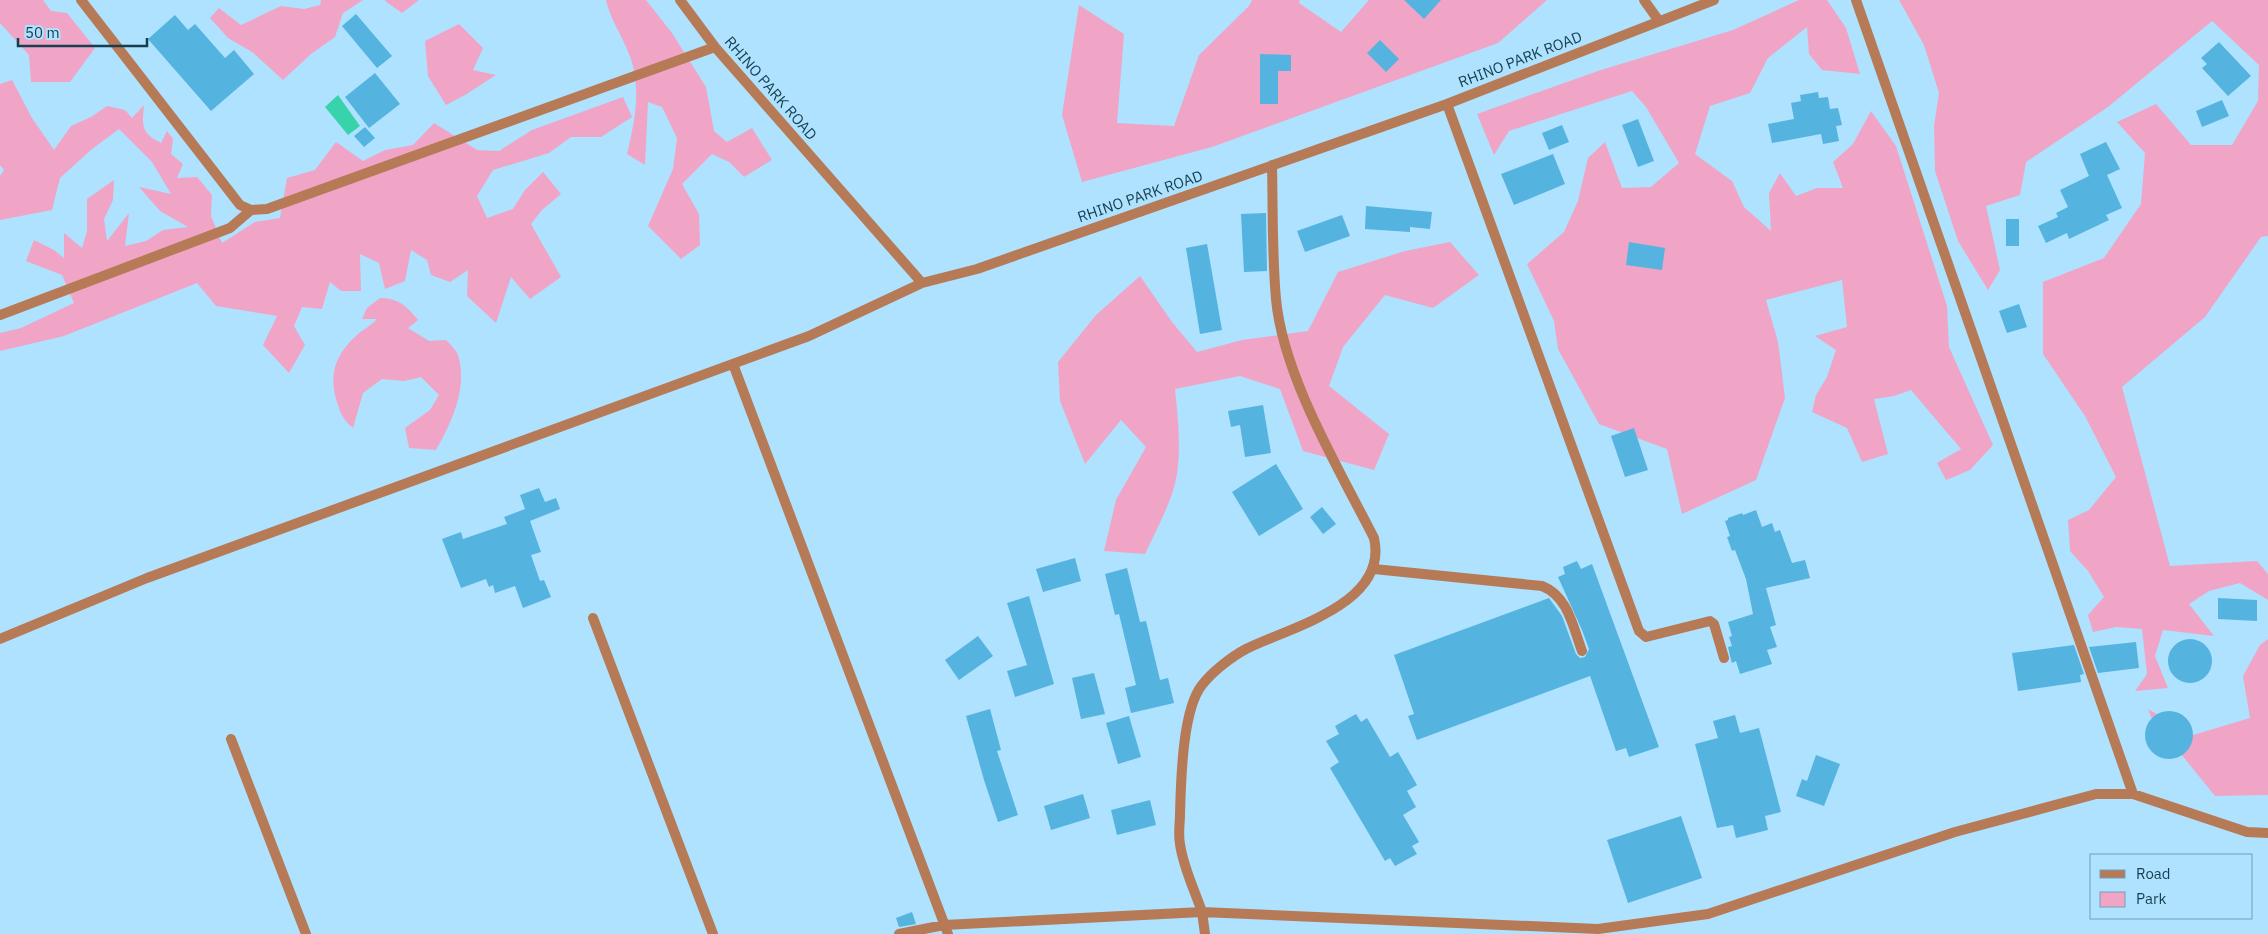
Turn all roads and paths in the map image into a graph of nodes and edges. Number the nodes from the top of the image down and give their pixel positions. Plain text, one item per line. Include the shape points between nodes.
1 (81, 0) edge
2 (680, 0) edge
3 (1644, 0) edge
4 (1714, 0) edge
5 (1856, 0) edge
6 (1659, 21) junction
7 (715, 47) junction
8 (1447, 104) junction
9 (1272, 165) junction
10 (251, 210) junction
11 (922, 283) junction
12 (0, 315) edge
13 (733, 364) junction
14 (1374, 570) junction
15 (593, 618) dead end
16 (0, 640) edge
17 (1582, 651) dead end
18 (1724, 658) dead end
19 (231, 739) dead end
20 (2134, 794) junction
21 (2268, 832) edge
22 (1202, 912) junction
23 (1452, 923) junction
24 (946, 929) edge
25 (306, 934) edge
26 (713, 934) edge
27 (899, 934) edge
28 (1205, 934) edge
29 (1452, 934) edge

1 - 10 street via 240,205
2 - 7 street, RHINO PARK ROAD
3 - 6 street
4 - 6 street, RHINO PARK ROAD
5 - 20 street
6 - 8 street, RHINO PARK ROAD
7 - 10 street via 267,209
7 - 11 street, RHINO PARK ROAD
8 - 9 street, RHINO PARK ROAD
8 - 18 street via 1639,631 1646,637 1710,621 1714,624
9 - 11 street, RHINO PARK ROAD via 977,269
9 - 14 street via 1276,300 1289,358 1313,416 1374,538 1377,552
10 - 12 street via 230,228
11 - 13 street via 808,336
13 - 16 street via 147,578
13 - 24 street
14 - 17 street via 1551,589 1563,602
14 - 22 street via 1349,600 1244,650 1201,686 1192,706 1182,758 1180,844
15 - 26 street
19 - 25 street
20 - 21 street via 2247,832
20 - 23 street via 2096,794 1956,832 1708,914 1598,928
22 - 23 street
22 - 24 street
22 - 28 street
23 - 29 street
24 - 27 street

